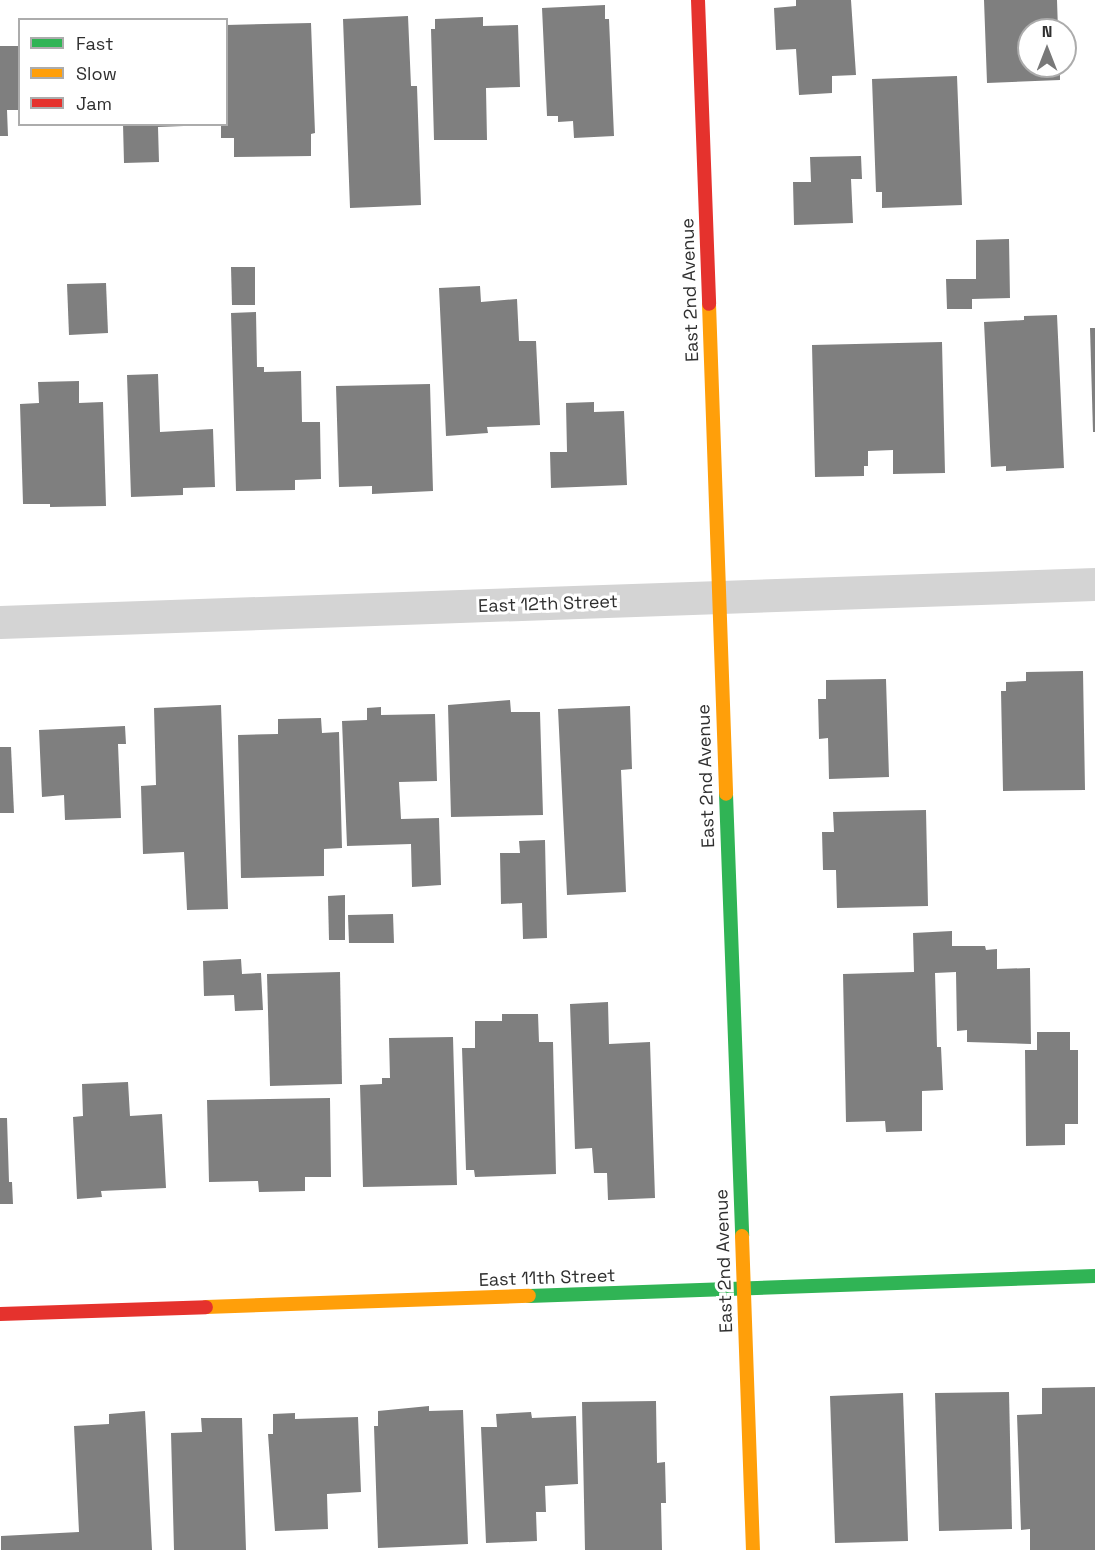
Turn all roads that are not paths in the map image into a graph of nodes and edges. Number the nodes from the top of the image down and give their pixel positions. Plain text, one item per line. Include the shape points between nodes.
1 (698, 0) edge
2 (1095, 584) edge
3 (718, 598) junction
4 (0, 622) edge
5 (1095, 1276) edge
6 (742, 1289) junction
7 (0, 1314) edge
8 (753, 1550) edge

1 - 3 street, East 2nd Avenue
2 - 3 street, East 12th Street
3 - 4 street, East 12th Street
3 - 6 street, East 2nd Avenue
5 - 6 street, East 11th Street
6 - 7 street, East 11th Street
6 - 8 street, East 2nd Avenue

